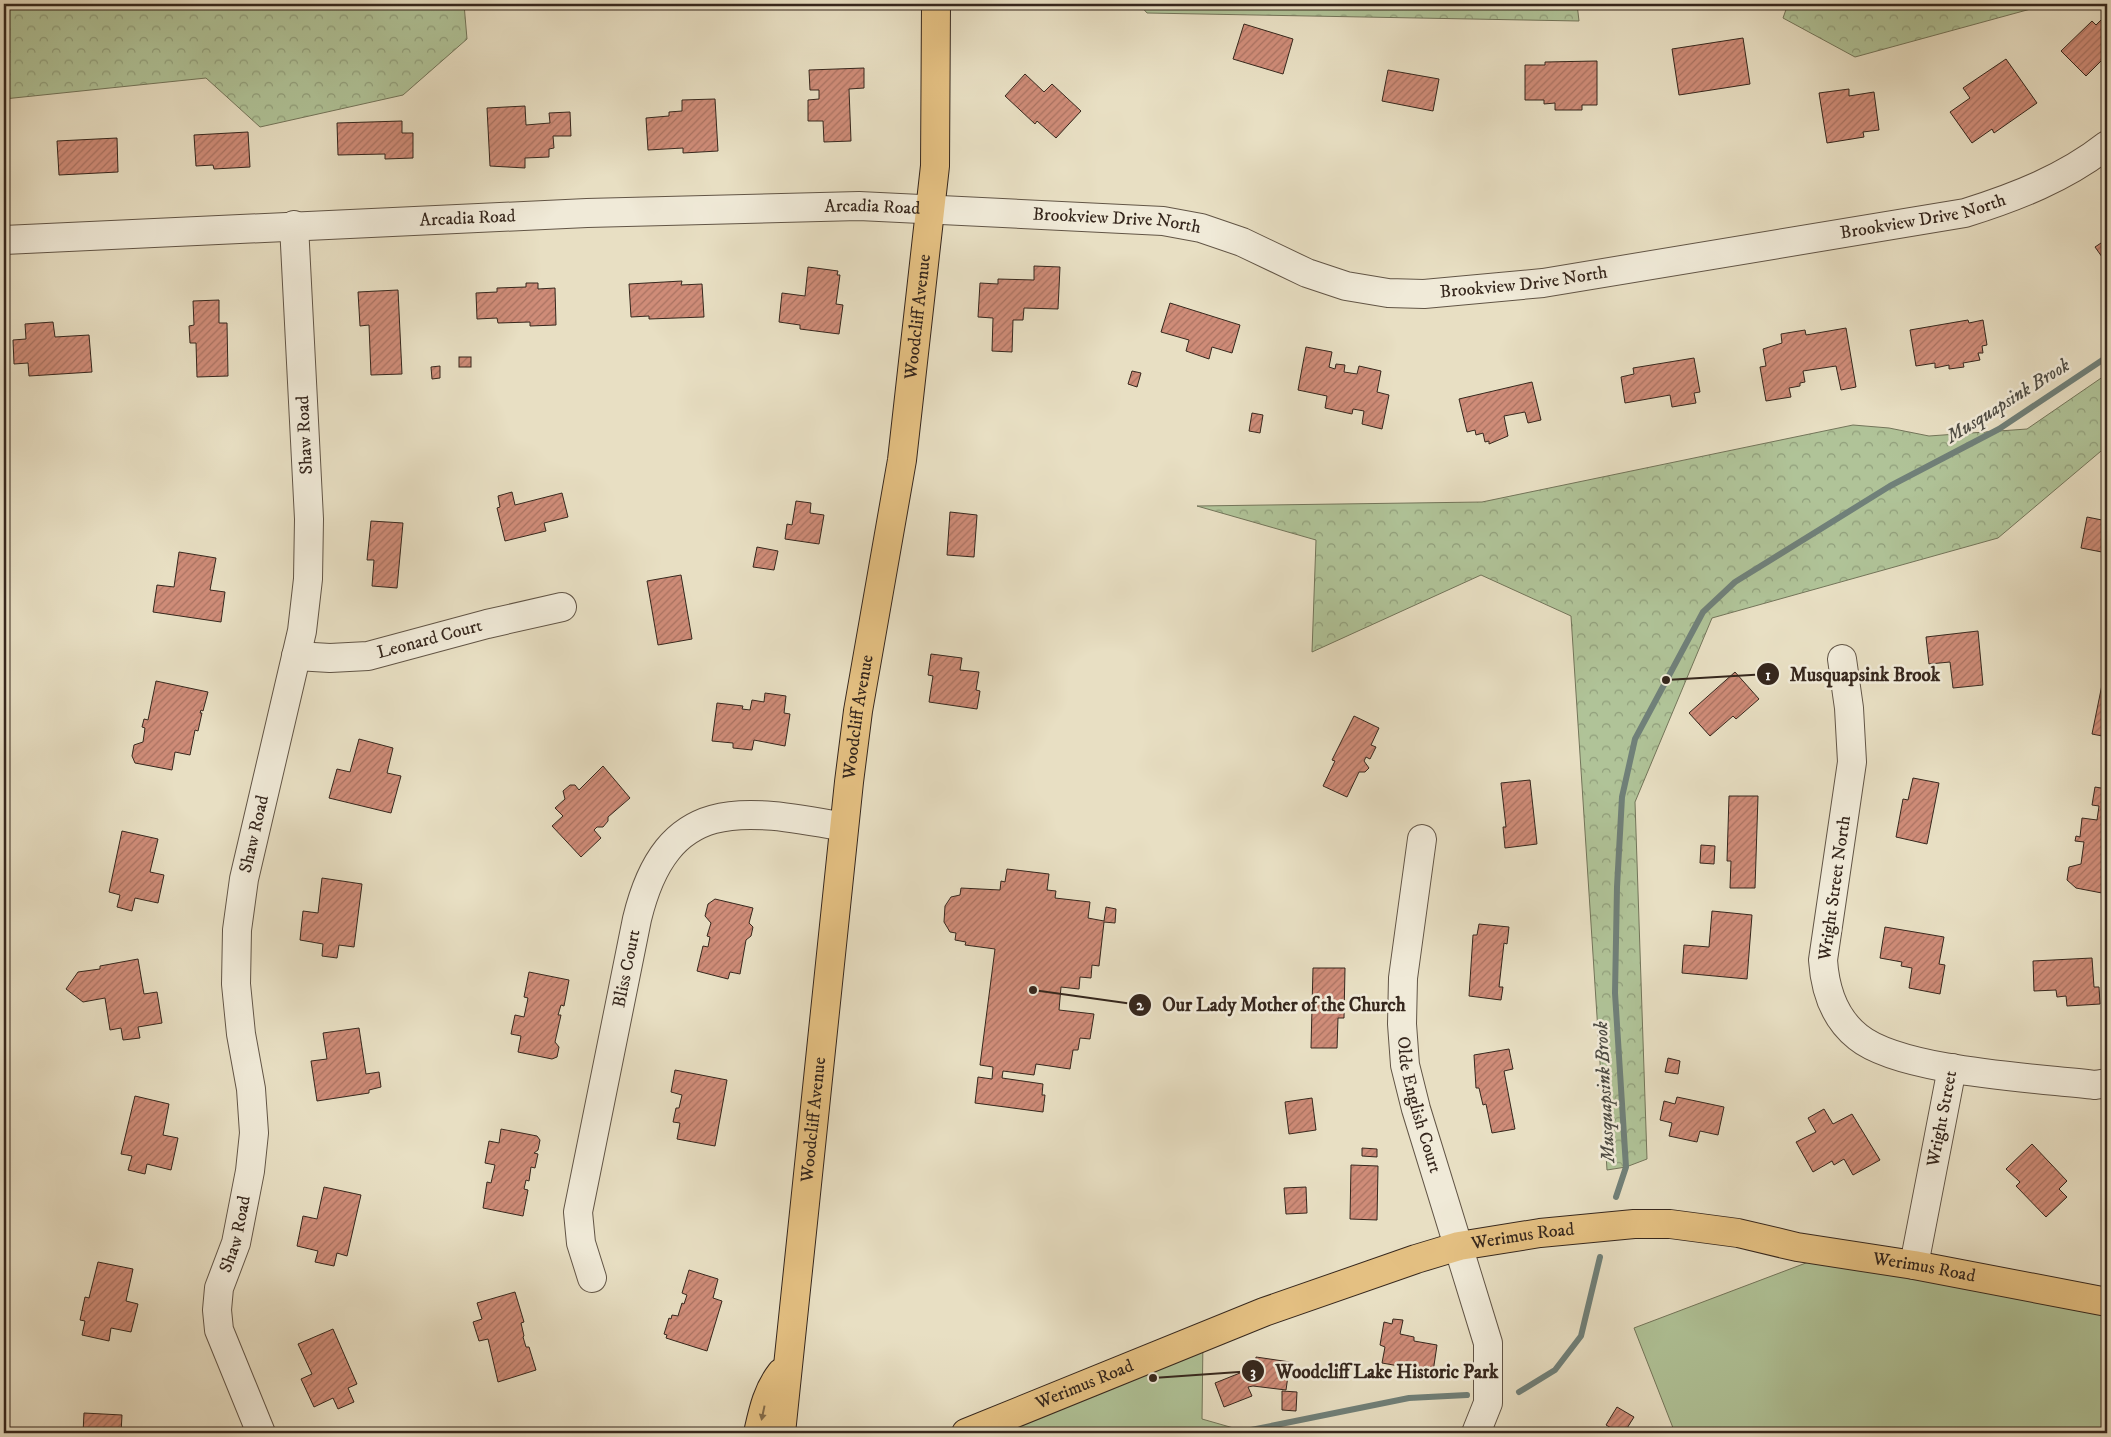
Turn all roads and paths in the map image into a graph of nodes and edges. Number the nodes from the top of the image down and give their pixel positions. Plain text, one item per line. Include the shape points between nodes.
1 (936, 4) edge
2 (2107, 145) edge
3 (930, 208) junction
4 (294, 225) junction
5 (4, 240) edge
6 (562, 607) dead end
7 (296, 656) junction
8 (1842, 659) dead end
9 (844, 827) junction
10 (1422, 839) dead end
11 (1952, 1068) junction
12 (2107, 1083) edge
13 (1459, 1246) junction
14 (1914, 1265) junction
15 (592, 1278) dead end
16 (2107, 1302) edge
17 (788, 1364) junction
18 (785, 1427) edge
19 (261, 1433) edge
20 (758, 1433) edge
21 (966, 1433) edge
22 (1476, 1433) edge

1 - 3 main road, Woodcliff Avenue via 935,166
2 - 3 street, Brookview Drive North via 2050,181 2005,201 1965,213 1543,283 1424,294 1388,293 1346,286 1307,273 1242,242 1201,228 1163,221
3 - 4 street, Arcadia Road via 859,206 588,213
3 - 9 main road, Woodcliff Avenue via 902,460 858,711
4 - 5 street, Arcadia Road
4 - 7 street, Shaw Road via 309,519 308,578
6 - 7 street, Leonard Court via 368,656
7 - 19 street, Shaw Road via 244,879 237,930 236,984 254,1132 236,1243 219,1288 216,1310 219,1330
8 - 11 street, Wright Street North via 1852,762 1823,960 1824,982 1842,1021 1858,1038 1878,1049
9 - 15 street, Bliss Court via 775,814 729,815 691,829 672,844 657,863 644,891 637,919 578,1212 581,1243
9 - 17 main road, Woodcliff Avenue
10 - 13 street, Olde English Court via 1403,978 1404,1057 1416,1109
11 - 12 street, Wright Street via 2095,1085
11 - 14 street, Wright Street
13 - 14 main road, Werimus Road via 1550,1232 1670,1224
13 - 21 main road, Werimus Road via 1264,1312
13 - 22 street, Olde English Court via 1488,1343 1488,1403
14 - 16 main road, Werimus Road
17 - 18 main road, Woodcliff Avenue
17 -> 20 main road via 764,1405

